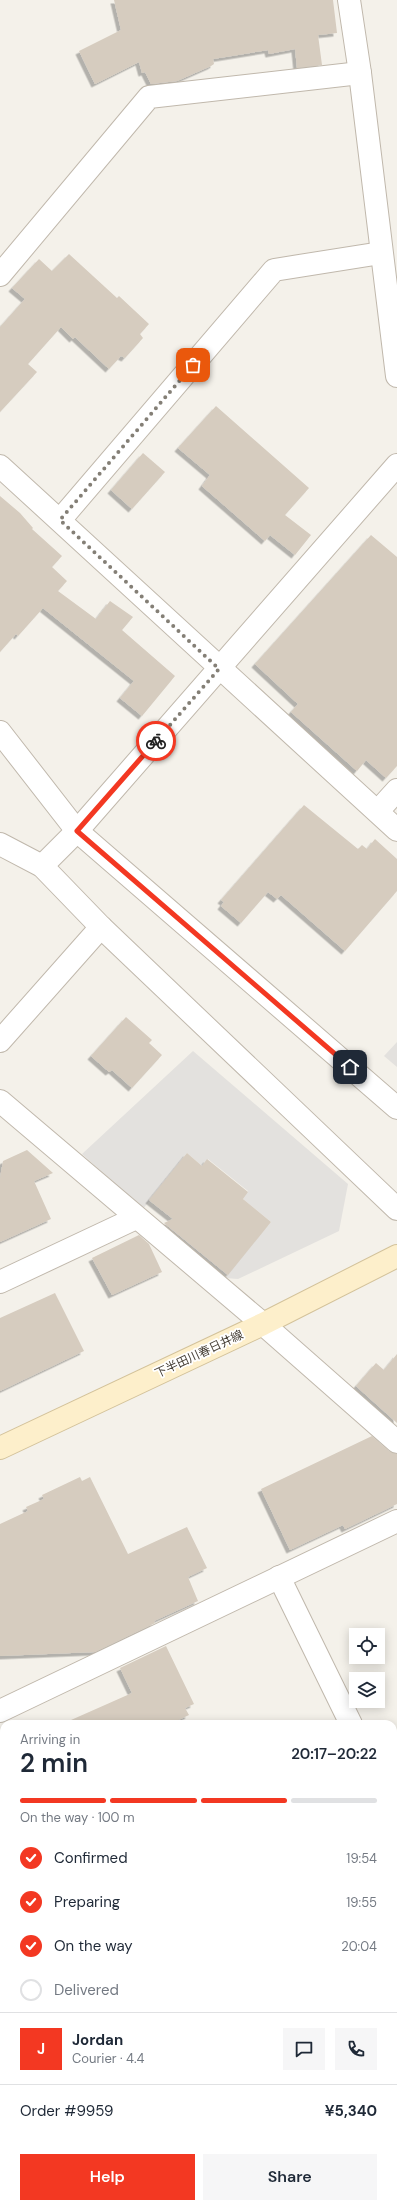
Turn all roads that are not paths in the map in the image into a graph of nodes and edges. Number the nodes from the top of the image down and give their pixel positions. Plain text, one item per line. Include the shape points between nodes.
1 (349, 0) edge
2 (360, 73) junction
3 (381, 253) junction
4 (0, 275) edge
5 (397, 376) edge
6 (397, 465) edge
7 (0, 466) edge
8 (60, 520) junction
9 (219, 669) junction
10 (0, 732) edge
11 (397, 790) edge
12 (378, 811) junction
13 (397, 830) edge
14 (77, 831) junction
15 (0, 844) edge
16 (42, 866) junction
17 (101, 927) junction
18 (0, 1041) edge
19 (0, 1101) edge
20 (397, 1108) edge
21 (397, 1209) edge
22 (136, 1218) junction
23 (397, 1256) edge
24 (0, 1282) edge
25 (263, 1324) junction
26 (397, 1442) edge
27 (0, 1448) edge
28 (397, 1521) edge
29 (279, 1577) junction
30 (0, 1711) edge
31 (349, 1720) edge

1 - 2 street
2 - 3 street
2 - 4 street via 149,97
3 - 5 street
3 - 8 street via 274,270
6 - 9 street
7 - 8 street
8 - 9 street
9 - 12 street
9 - 14 street
10 - 14 street
11 - 12 street
12 - 13 street
14 - 16 street
14 - 20 street
15 - 16 street
16 - 17 street
17 - 18 street
17 - 21 street
19 - 22 street
22 - 24 street
22 - 25 street
23 - 25 main road, 下半田川春日井線
25 - 26 street
25 - 27 main road, 下半田川春日井線
28 - 29 street
29 - 30 street
29 - 31 street

